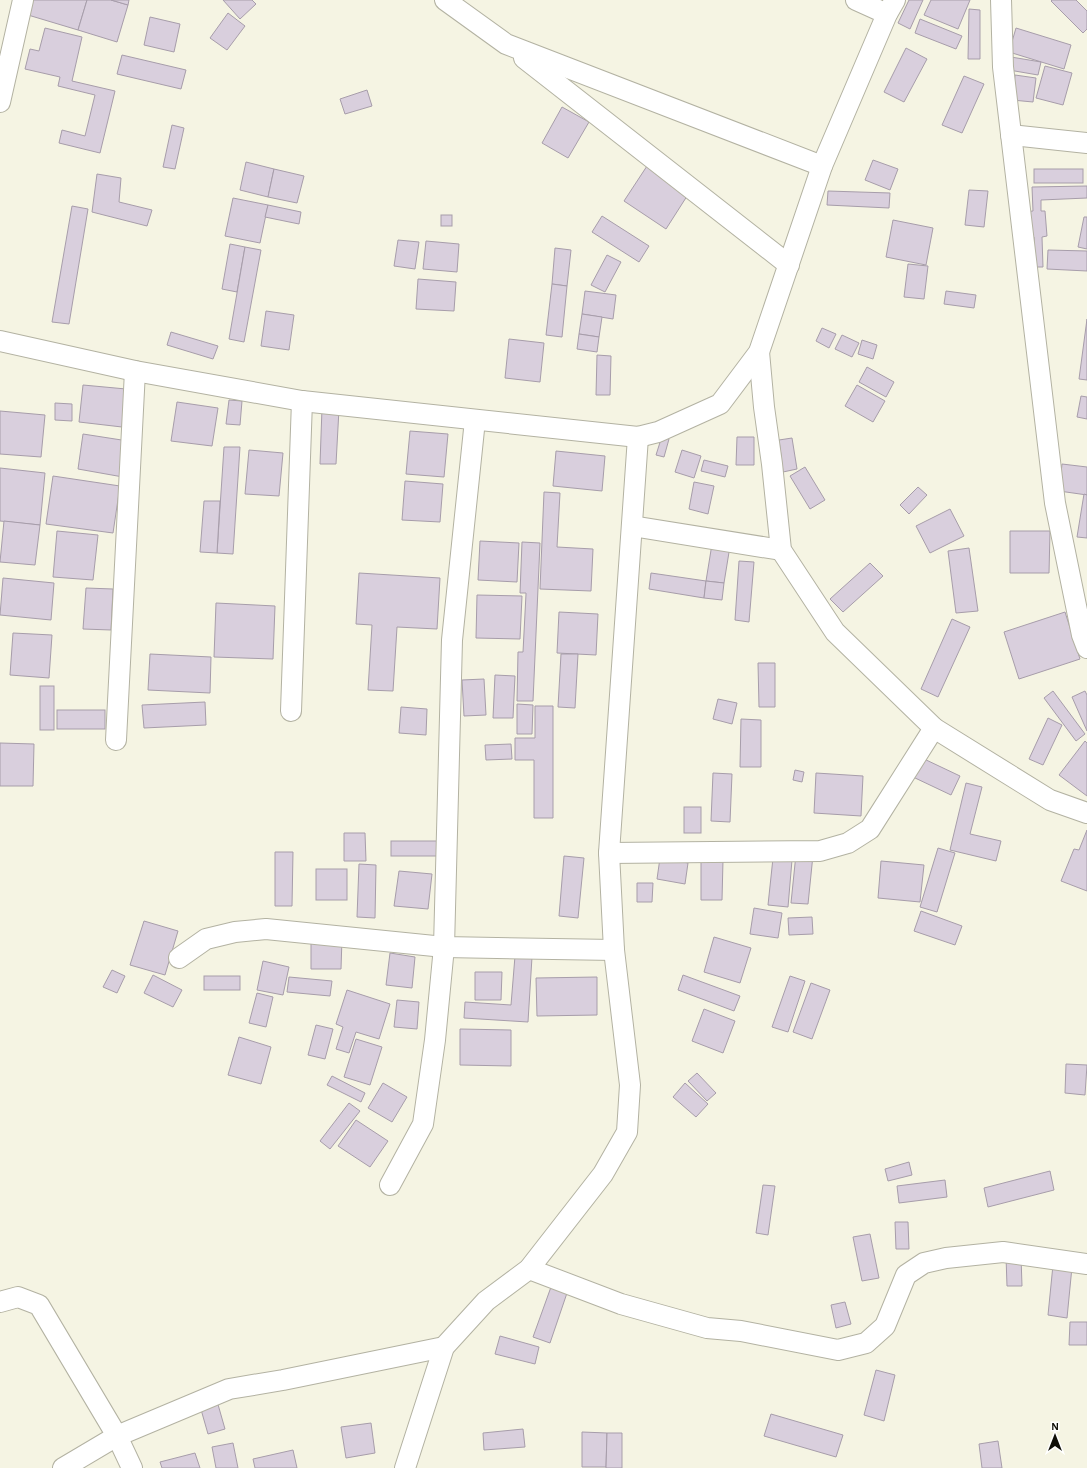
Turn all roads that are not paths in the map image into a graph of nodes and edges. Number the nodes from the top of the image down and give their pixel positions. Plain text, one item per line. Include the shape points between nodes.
1 (23, 0) edge
2 (445, 0) edge
3 (856, 0) edge
4 (1001, 0) edge
5 (891, 7) edge
6 (506, 44) junction
7 (0, 102) edge
8 (1011, 135) junction
9 (1087, 143) edge
10 (822, 166) junction
11 (789, 264) junction
12 (0, 341) edge
13 (759, 352) junction
14 (135, 370) junction
15 (302, 401) junction
16 (474, 420) junction
17 (638, 437) junction
18 (632, 526) junction
19 (781, 550) junction
20 (1087, 648) edge
21 (292, 711) dead end
22 (934, 728) junction
23 (116, 740) dead end
24 (1087, 814) edge
25 (609, 853) junction
26 (444, 947) junction
27 (614, 950) junction
28 (179, 958) dead end
29 (390, 1185) dead end
30 (1087, 1264) edge
31 (529, 1269) junction
32 (0, 1302) edge
33 (444, 1347) junction
34 (117, 1436) junction
35 (63, 1468) edge
36 (132, 1468) edge
37 (404, 1468) edge

1 - 7 street
2 - 6 street
3 - 5 street
4 - 8 street via 1003,67
5 - 10 street
6 - 10 street
6 - 11 street
8 - 9 street
8 - 20 street via 1055,503 1082,635
10 - 11 street
11 - 13 street
12 - 14 street
13 - 17 street via 720,404 658,432
13 - 19 street
14 - 15 street
14 - 23 street
15 - 16 street
15 - 21 street
16 - 17 street
16 - 26 street via 452,640
17 - 18 street
18 - 19 street
18 - 25 street
19 - 22 street via 835,632
22 - 24 street via 1050,800
22 - 25 street via 870,830 848,843 820,851
25 - 27 street
26 - 27 street
26 - 28 street via 266,929 235,932 206,939
26 - 29 street via 435,1040 423,1124
27 - 31 street via 630,1085 627,1132 603,1174
30 - 31 street via 1003,1252 924,1263 906,1275 885,1326 866,1343 838,1350 741,1331 707,1328 621,1304
31 - 33 street via 486,1301
32 - 34 street via 18,1297 39,1305
33 - 34 street via 229,1390
33 - 37 street
34 - 35 street
34 - 36 street

